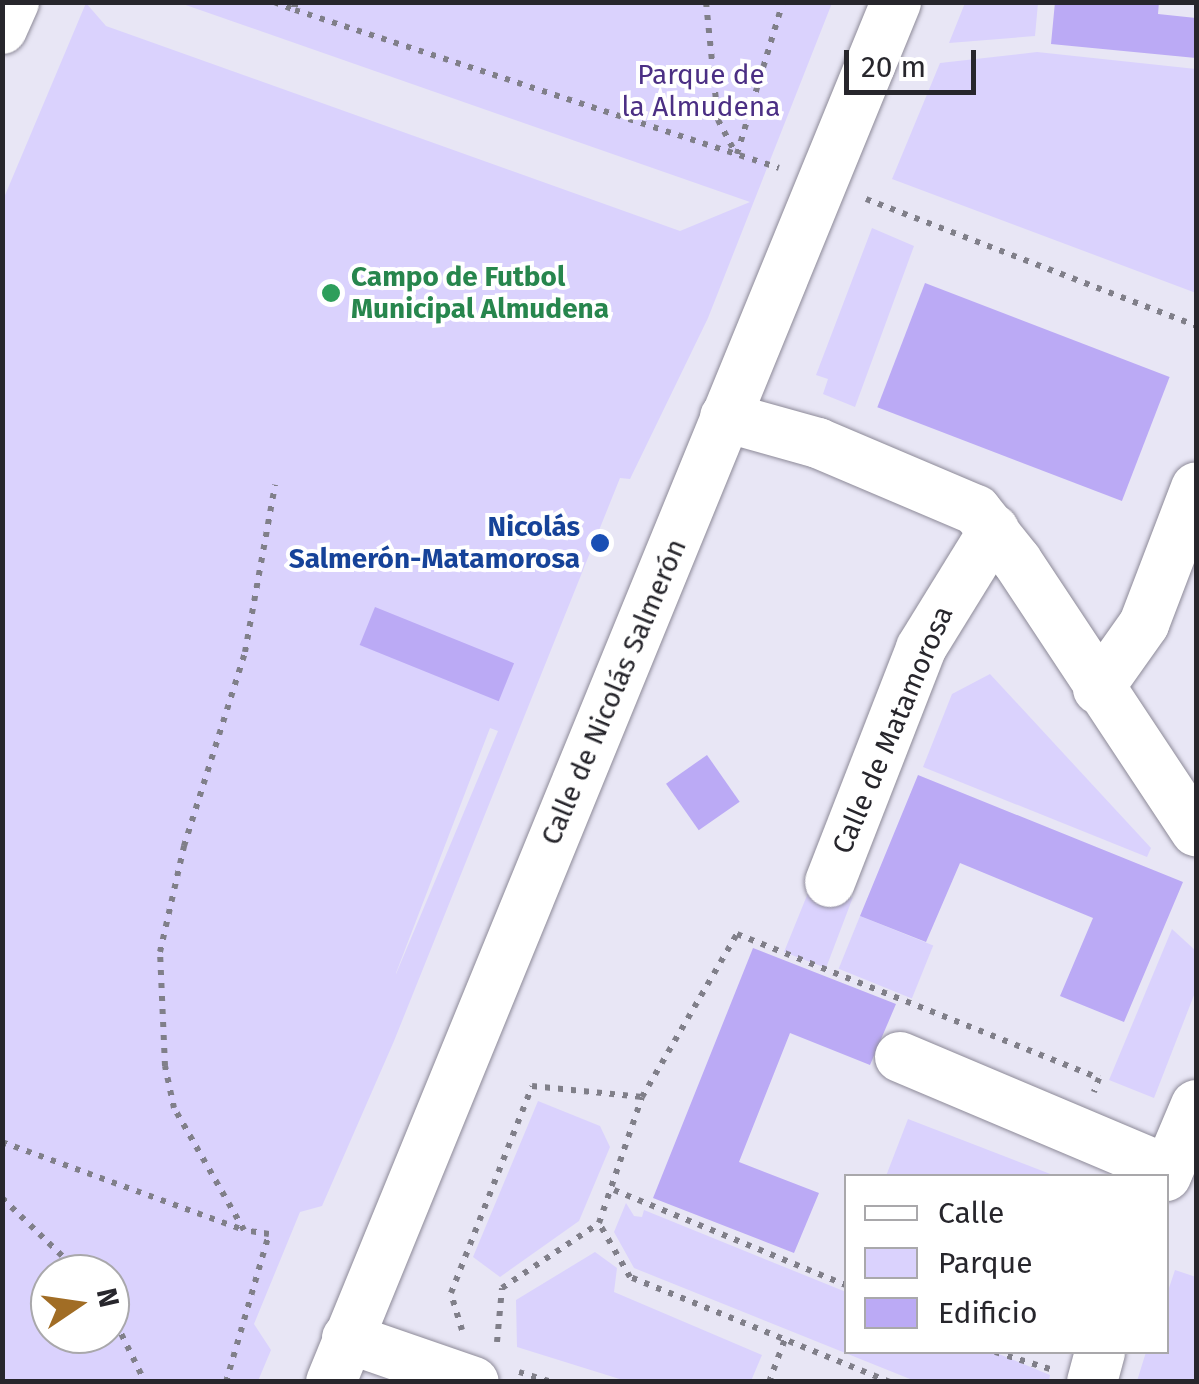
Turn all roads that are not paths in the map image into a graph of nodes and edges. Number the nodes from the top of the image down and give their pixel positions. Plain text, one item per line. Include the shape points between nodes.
1 (14, 2) edge
2 (896, 2) edge
3 (2, 29) edge
4 (725, 417) junction
5 (1196, 488) edge
6 (994, 530) junction
7 (1098, 689) junction
8 (1176, 776) edge
9 (1196, 831) edge
10 (830, 882) dead end
11 (900, 1057) dead end
12 (1196, 1105) edge
13 (1167, 1173) edge
14 (339, 1360) edge
15 (485, 1368) edge

1 - 3 street
2 - 4 street, Calle de Nicolás Salmerón
4 - 6 street via 818,443 951,496
4 - 14 street, Calle de Nicolás Salmerón
5 - 7 street via 1144,624
6 - 7 street
6 - 10 street, Calle de Matamorosa via 922,648
7 - 8 street
8 - 9 street
11 - 13 street
12 - 13 street
14 - 15 street

